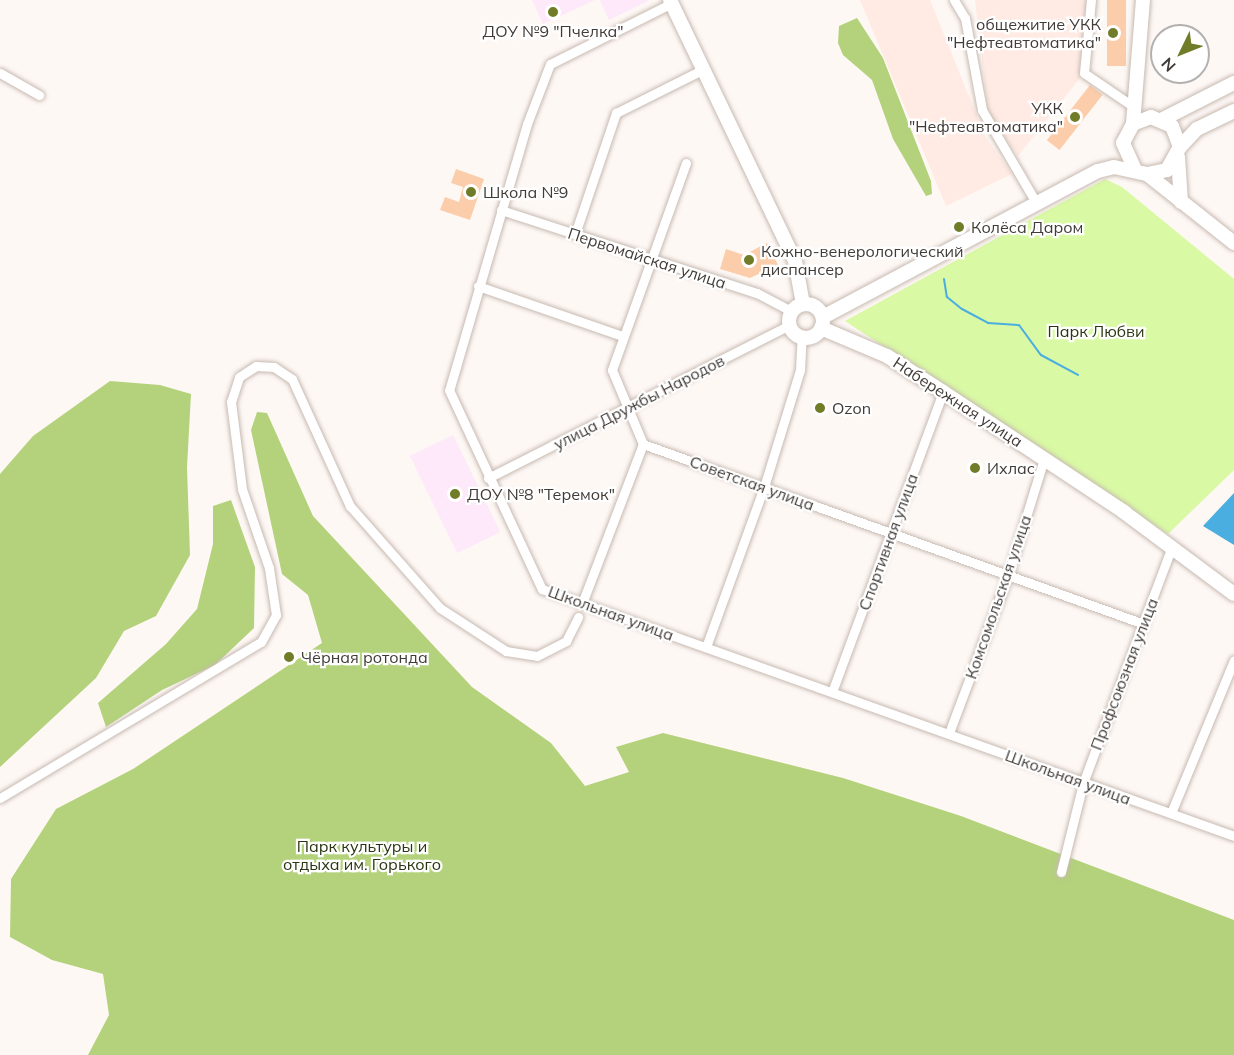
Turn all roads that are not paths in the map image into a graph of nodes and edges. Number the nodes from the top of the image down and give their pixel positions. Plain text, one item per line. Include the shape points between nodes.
1 (954, 0) edge
2 (1091, 0) edge
3 (1143, 0) edge
4 (671, 2) edge
5 (1137, 64) junction
6 (704, 69) junction
7 (0, 74) edge
8 (1234, 84) edge
9 (39, 95) dead end
10 (1134, 107) junction
11 (1234, 111) edge
12 (1157, 118) junction
13 (1133, 124) junction
14 (1123, 143) junction
15 (1179, 151) junction
16 (686, 163) dead end
17 (1098, 171) junction
18 (1140, 171) junction
19 (1180, 202) junction
20 (1037, 204) junction
21 (501, 210) junction
22 (575, 234) junction
23 (1234, 243) edge
24 (655, 260) junction
25 (478, 286) junction
26 (794, 313) junction
27 (822, 322) junction
28 (622, 336) junction
29 (802, 337) junction
30 (943, 392) junction
31 (629, 409) junction
32 (643, 444) junction
33 (1044, 459) junction
34 (488, 478) junction
35 (764, 487) junction
36 (891, 533) junction
37 (1172, 546) junction
38 (1008, 575) junction
39 (1234, 594) edge
40 (583, 601) junction
41 (578, 617) dead end
42 (1144, 624) junction
43 (706, 647) junction
44 (1234, 660) edge
45 (832, 692) junction
46 (949, 733) junction
47 (1083, 783) junction
48 (0, 798) edge
49 (1171, 813) junction
50 (1234, 836) edge
51 (1061, 872) dead end

1 - 20 street via 965,18 982,110
2 - 10 street via 1084,73
3 - 5 main road
4 - 6 main road
4 - 21 street, Школьная улица via 550,64
5 - 10 main road
5 - 12 main road via 1141,95
6 - 22 street via 616,113
6 - 26 main road via 795,261
7 - 9 street
8 - 12 main road
10 - 13 main road
11 - 15 main road via 1197,129
12 - 13 main road
12 - 15 main road via 1172,126
13 - 14 main road
14 - 17 main road
14 - 18 main road
15 - 18 main road via 1167,170
15 - 19 main road
16 - 24 street
17 - 18 main road
17 - 20 main road
18 - 19 main road
19 - 23 main road
20 - 27 main road
21 - 22 street, Первомайская улица
21 - 25 street, Школьная улица
22 - 24 street, Первомайская улица
24 - 26 street, Первомайская улица via 757,293
24 - 28 street
25 - 28 street
25 - 34 street, Школьная улица via 449,390
26 - 27 main road, Набережная улица via 818,308
26 - 29 main road
26 - 31 street, улица Дружбы Народов
27 - 29 main road
27 - 30 main road, Набережная улица via 887,356
28 - 31 street via 612,370
29 - 35 street via 800,370
30 - 33 main road, Набережная улица
30 - 36 street, Спортивная улица
31 - 32 street
31 - 34 street, улица Дружбы Народов
32 - 35 street, Советская улица
32 - 40 street
33 - 37 main road, Набережная улица
33 - 38 street, Комсомольская улица
34 - 40 street, Школьная улица via 542,589
35 - 36 street, Советская улица
35 - 43 street
36 - 38 street, Советская улица
36 - 45 street, Спортивная улица
37 - 39 main road, Набережная улица
37 - 42 street, Профсоюзная улица
38 - 42 street, Советская улица
38 - 46 street, Комсомольская улица
40 - 43 street, Школьная улица
41 - 48 street via 566,641 537,656 506,651 440,608 350,506 292,379 274,367 256,366 239,377 231,402 242,489 268,568 276,615 261,642
42 - 47 street, Профсоюзная улица
43 - 45 street, Школьная улица
44 - 49 street
45 - 46 street, Школьная улица
46 - 47 street, Школьная улица
47 - 49 street, Школьная улица
47 - 51 street, Профсоюзная улица
49 - 50 street, Школьная улица

